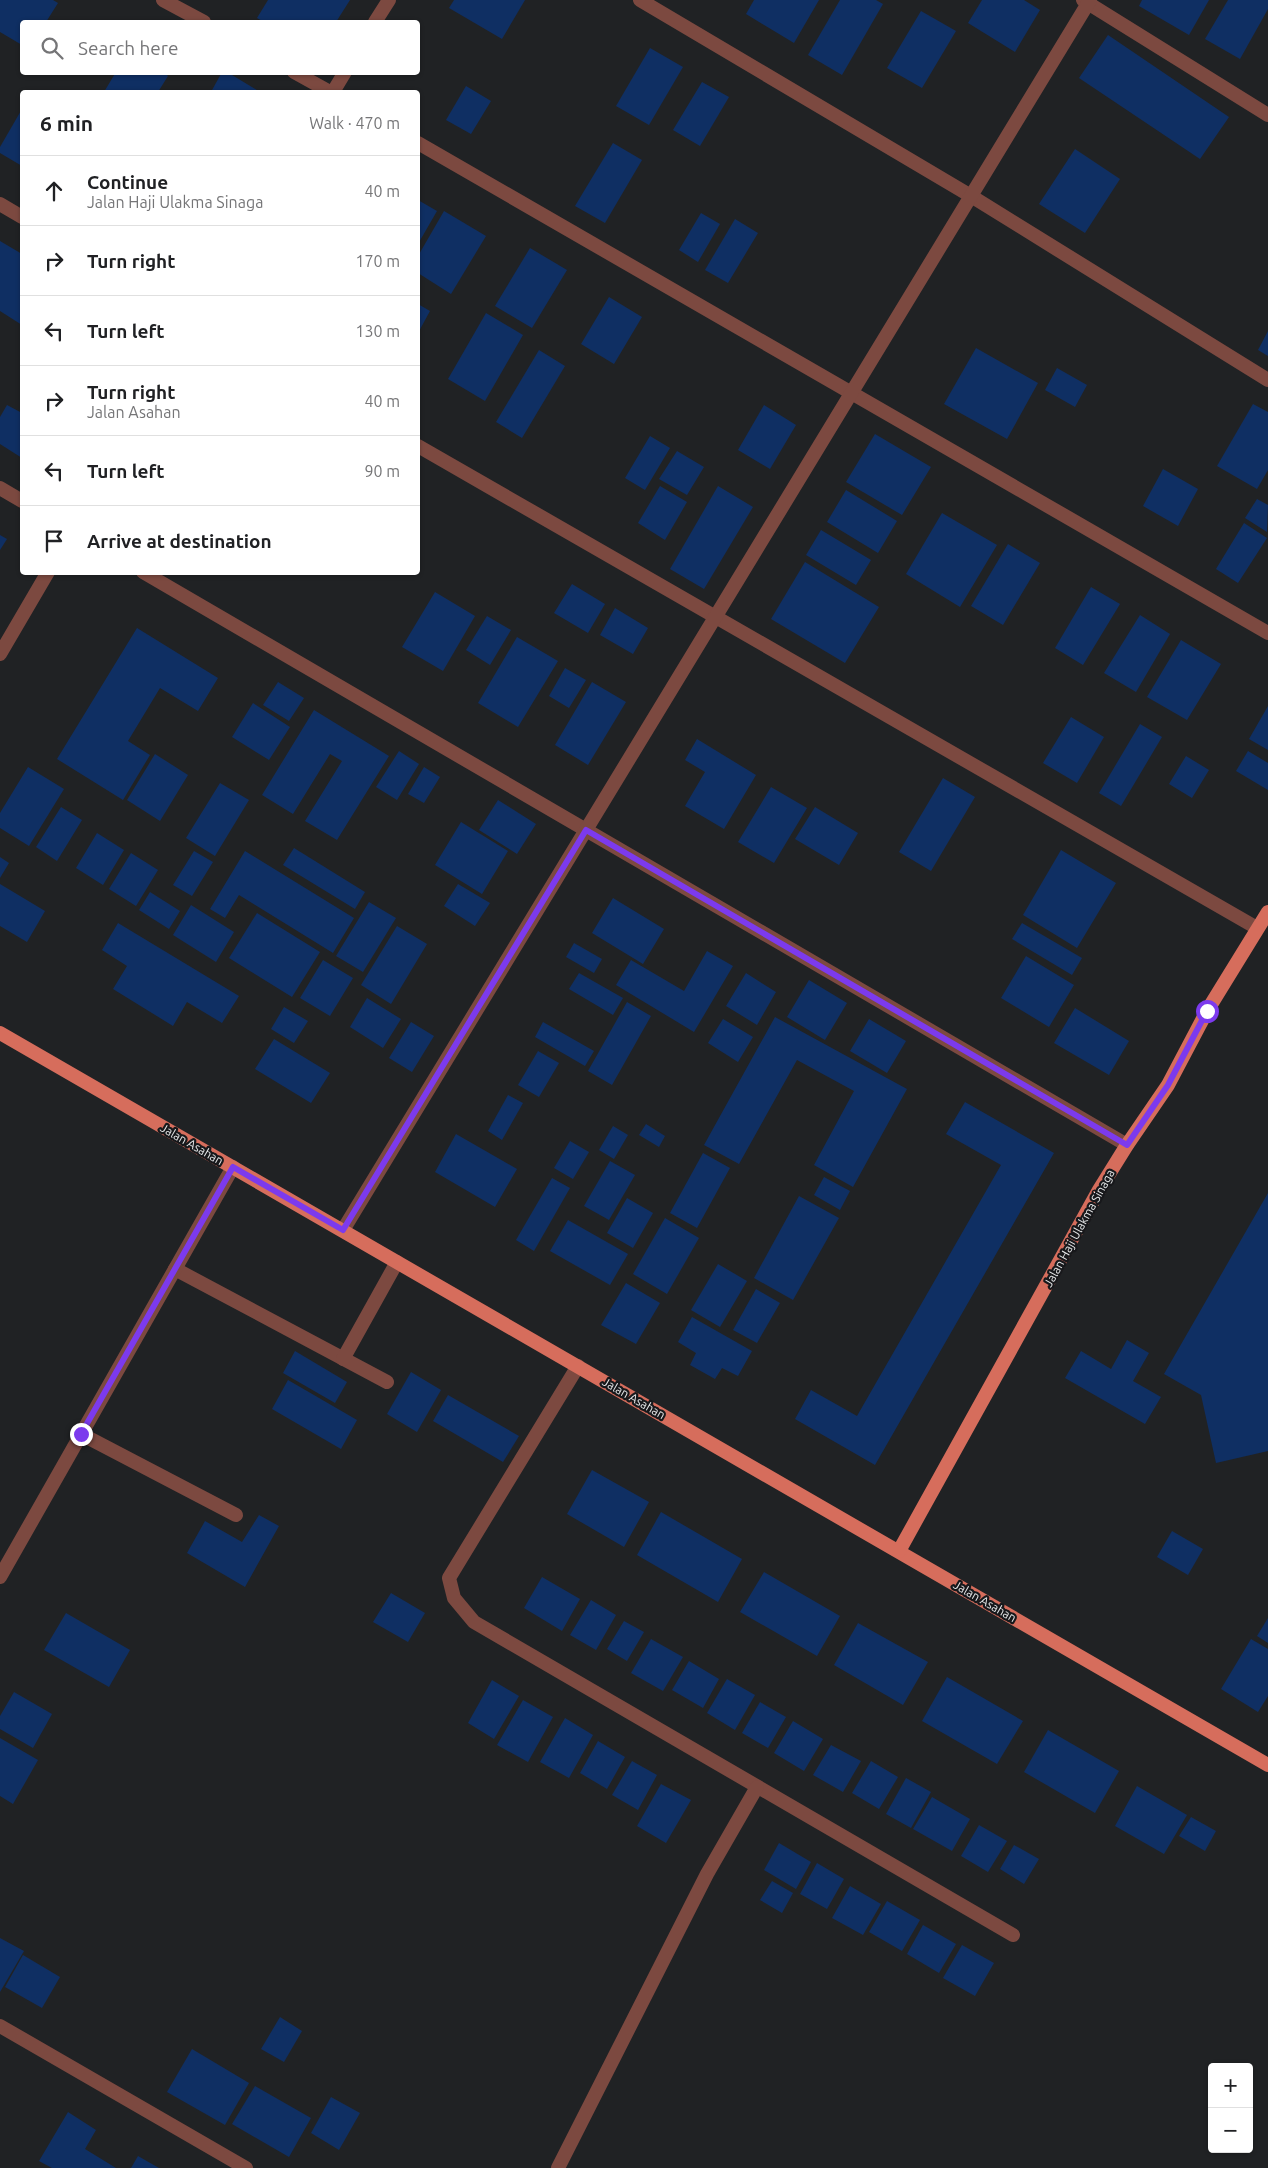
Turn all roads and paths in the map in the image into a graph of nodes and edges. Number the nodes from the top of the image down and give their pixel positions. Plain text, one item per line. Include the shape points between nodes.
1 (163, 0) edge
2 (388, 0) edge
3 (640, 0) edge
4 (1087, 1) edge
5 (200, 20) edge
6 (376, 20) edge
7 (300, 75) edge
8 (343, 75) edge
9 (328, 90) edge
10 (333, 90) edge
11 (1268, 115) edge
12 (420, 144) edge
13 (971, 196) junction
14 (0, 204) edge
15 (20, 216) edge
16 (1268, 380) edge
17 (852, 392) junction
18 (420, 447) edge
19 (0, 488) edge
20 (20, 500) edge
21 (46, 575) edge
22 (149, 575) edge
23 (715, 617) junction
24 (1268, 633) edge
25 (0, 654) edge
26 (586, 830) junction
27 (1268, 912) edge
28 (1257, 928) junction
29 (0, 1033) edge
30 (1127, 1145) junction
31 (233, 1167) junction
32 (343, 1230) junction
33 (397, 1262) junction
34 (175, 1269) junction
35 (343, 1359) junction
36 (578, 1366) junction
37 (387, 1382) dead end
38 (81, 1434) junction
39 (236, 1515) dead end
40 (899, 1551) junction
41 (0, 1577) edge
42 (1268, 1765) edge
43 (757, 1787) junction
44 (1013, 1935) dead end
45 (0, 2026) edge
46 (246, 2168) edge
47 (558, 2168) edge

1 - 5 street
2 - 6 street
3 - 13 street
4 - 11 street
4 - 13 street
7 - 9 street
8 - 10 street
12 - 17 street
13 - 16 street
13 - 17 street
14 - 15 street
17 - 23 street
17 - 24 street
18 - 23 street
19 - 20 street
21 - 25 street
22 - 26 street
23 - 26 street
23 - 28 street
26 - 30 street
26 - 32 street
27 - 28 main road, Jalan Haji Ulakma Sinaga
28 - 30 main road, Jalan Haji Ulakma Sinaga via 1207,1011 1168,1085
29 - 31 main road, Jalan Asahan
30 - 40 main road, Jalan Haji Ulakma Sinaga
31 - 32 main road, Jalan Asahan
31 - 34 street
32 - 33 main road, Jalan Asahan
33 - 35 street
33 - 36 main road, Jalan Asahan
34 - 35 street
34 - 38 street
35 - 37 street
36 - 40 main road, Jalan Asahan
36 - 43 street via 449,1578 454,1598 474,1622
38 - 39 street
38 - 41 street
40 - 42 main road, Jalan Asahan
43 - 44 street
43 - 47 street via 707,1874
45 - 46 street

